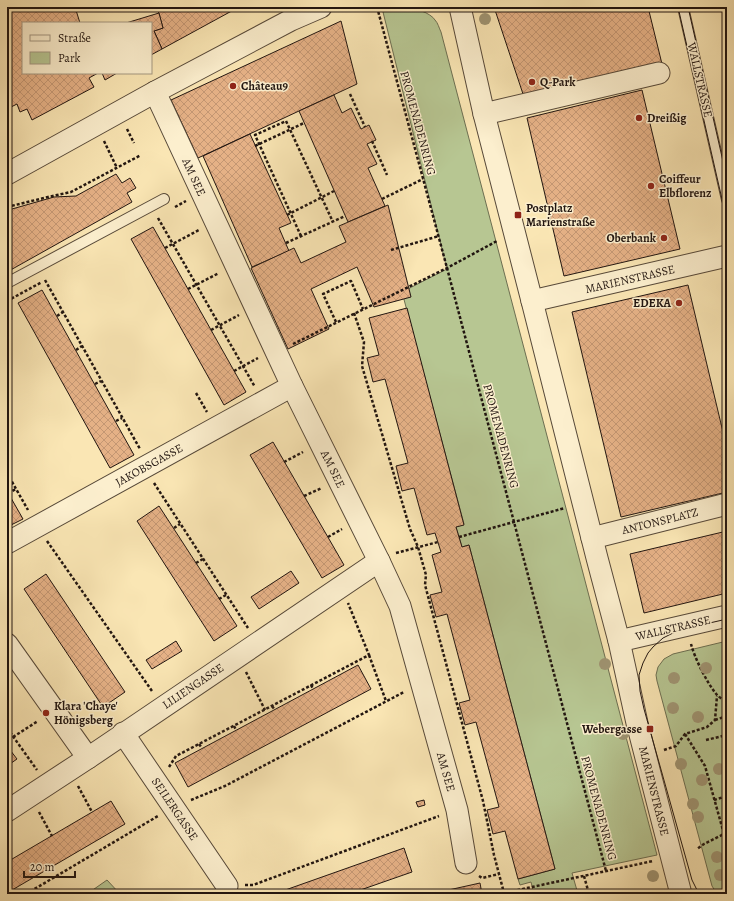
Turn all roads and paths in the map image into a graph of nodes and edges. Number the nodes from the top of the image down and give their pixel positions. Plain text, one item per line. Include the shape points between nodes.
1 (321, 7) edge
2 (377, 7) edge
3 (460, 7) edge
4 (683, 7) edge
5 (659, 73) dead end
6 (726, 90) dead end
7 (155, 92) junction
8 (350, 94) dead end
9 (727, 95) edge
10 (484, 114) junction
11 (304, 122) dead end
12 (96, 125) junction
13 (365, 127) dead end
14 (290, 129) junction
15 (372, 141) dead end
16 (259, 144) junction
17 (255, 146) dead end
18 (141, 155) dead end
19 (117, 168) junction
20 (7, 174) edge
21 (387, 174) dead end
22 (423, 179) junction
23 (334, 191) dead end
24 (321, 197) junction
25 (164, 199) dead end
26 (382, 199) dead end
27 (727, 200) edge
28 (7, 207) edge
29 (291, 213) junction
30 (287, 215) dead end
31 (346, 216) dead end
32 (158, 217) dead end
33 (215, 221) junction
34 (332, 222) junction
35 (514, 233) junction
36 (301, 236) junction
37 (439, 236) junction
38 (286, 243) dead end
39 (173, 244) junction
40 (165, 248) dead end
41 (391, 250) dead end
42 (727, 256) edge
43 (235, 265) junction
44 (447, 268) junction
45 (45, 280) dead end
46 (7, 283) edge
47 (196, 285) junction
48 (188, 289) dead end
49 (532, 301) junction
50 (363, 309) junction
51 (63, 312) junction
52 (354, 313) junction
53 (242, 314) dead end
54 (57, 316) dead end
55 (336, 322) junction
56 (220, 326) junction
57 (211, 330) dead end
58 (82, 346) junction
59 (76, 350) dead end
60 (269, 355) junction
61 (243, 366) junction
62 (234, 371) dead end
63 (102, 381) junction
64 (95, 384) dead end
65 (292, 386) junction
66 (264, 402) junction
67 (122, 418) junction
68 (116, 421) dead end
69 (304, 451) dead end
70 (284, 462) dead end
71 (146, 466) junction
72 (7, 473) edge
73 (322, 488) dead end
74 (16, 489) junction
75 (8, 493) dead end
76 (304, 496) dead end
77 (727, 504) edge
78 (585, 509) junction
79 (514, 522) junction
80 (180, 524) junction
81 (37, 526) junction
82 (174, 528) dead end
83 (344, 528) dead end
84 (459, 536) dead end
85 (328, 537) dead end
86 (592, 538) junction
87 (438, 542) dead end
88 (7, 543) edge
89 (418, 547) junction
90 (203, 559) junction
91 (379, 560) junction
92 (196, 563) dead end
93 (342, 586) junction
94 (226, 595) junction
95 (219, 599) dead end
96 (727, 616) edge
97 (686, 626) junction
98 (619, 641) junction
99 (257, 643) junction
100 (7, 644) edge
101 (369, 655) junction
102 (238, 656) junction
103 (338, 672) junction
104 (340, 675) dead end
105 (421, 684) junction
106 (311, 686) junction
107 (313, 689) dead end
108 (717, 696) junction
109 (386, 701) junction
110 (727, 703) edge
111 (272, 706) junction
112 (163, 707) junction
113 (265, 710) junction
114 (275, 710) dead end
115 (55, 711) junction
116 (726, 717) edge
117 (715, 720) junction
118 (234, 726) junction
119 (7, 728) edge
120 (727, 728) edge
121 (236, 730) dead end
122 (123, 733) junction
123 (685, 734) junction
124 (727, 735) edge
125 (13, 737) junction
126 (706, 740) dead end
127 (200, 744) junction
128 (202, 748) dead end
129 (660, 751) dead end
130 (88, 758) junction
131 (68, 770) junction
132 (39, 773) dead end
133 (158, 784) junction
134 (30, 796) junction
135 (727, 796) edge
136 (714, 800) junction
137 (173, 807) junction
138 (457, 810) junction
139 (7, 811) edge
140 (92, 812) dead end
141 (52, 836) dead end
142 (697, 849) dead end
143 (7, 854) edge
144 (10, 860) dead end
145 (655, 861) dead end
146 (466, 863) dead end
147 (606, 871) junction
148 (499, 874) junction
149 (584, 876) junction
150 (482, 878) dead end
151 (227, 886) joint
152 (513, 892) edge
153 (504, 893) edge
154 (26, 894) edge
155 (589, 894) edge
156 (680, 894) edge

1 - 7 street via 291,20
2 - 22 path, PROMENADENRING
3 - 10 street, MARIENSTRASSE
4 - 27 lane, WALLSTRASSE
5 - 10 street
6 - 9 path
7 - 12 street
7 - 33 street, AM SEE
8 - 13 path
10 - 35 street, MARIENSTRASSE
11 - 14 path
12 - 19 path
12 - 20 street
14 - 16 path
14 - 16 path via 286,121 255,135
14 - 24 path
15 - 21 path
16 - 17 path
16 - 29 path
18 - 19 path
19 - 28 path via 71,192
22 - 26 path
22 - 37 path, PROMENADENRING
23 - 24 path
24 - 29 path
24 - 34 path
25 - 46 lane
29 - 30 path
29 - 36 path
31 - 34 path
32 - 39 path
33 - 39 path
33 - 43 street, AM SEE
34 - 36 path
35 - 44 path
35 - 49 street, MARIENSTRASSE
36 - 38 path
37 - 41 path
37 - 44 path, PROMENADENRING
39 - 40 path
39 - 47 path
42 - 49 street, MARIENSTRASSE
43 - 47 path
43 - 60 street, AM SEE
44 - 50 path
44 - 79 path, PROMENADENRING
45 - 51 path
47 - 48 path
47 - 56 path
49 - 78 street, MARIENSTRASSE
50 - 52 path
50 - 55 path via 350,281 323,294
51 - 54 path
51 - 58 path
52 - 55 path
52 - 89 path via 364,342 362,366 410,529
53 - 56 path
55 - 60 path
56 - 57 path
56 - 61 path
58 - 59 path
58 - 63 path
60 - 61 path
60 - 65 street, AM SEE
61 - 62 path
61 - 66 path
63 - 64 path
63 - 67 path
65 - 66 street, JAKOBSGASSE
65 - 91 street, AM SEE
66 - 71 street, JAKOBSGASSE
67 - 68 path
67 - 71 path
69 - 70 path
71 - 80 path
71 - 81 street, JAKOBSGASSE
72 - 74 path
73 - 76 path
74 - 75 path
74 - 81 path
77 - 86 street, ANTONSPLATZ
78 - 79 path via 565,508
78 - 86 street, MARIENSTRASSE
79 - 84 path
79 - 147 path, PROMENADENRING
80 - 82 path
80 - 90 path
81 - 88 street, JAKOBSGASSE
81 - 112 path
83 - 85 path
86 - 98 street, MARIENSTRASSE
87 - 89 path
89 - 91 path
89 - 148 path via 426,575 425,585 483,801
90 - 92 path
90 - 94 path
91 - 93 street, LILIENGASSE
91 - 105 street, AM SEE via 400,606
93 - 99 street, LILIENGASSE
93 - 101 path
94 - 95 path
94 - 99 path
96 - 97 street, WALLSTRASSE
97 - 98 street, WALLSTRASSE
97 - 108 path via 692,649
98 - 156 street, MARIENSTRASSE
99 - 102 street, LILIENGASSE
100 - 115 street
101 - 103 path
101 - 109 path
102 - 112 street, LILIENGASSE
102 - 113 path
103 - 104 path
103 - 106 path
105 - 109 path
105 - 138 street, AM SEE
106 - 107 path
106 - 111 path
108 - 110 path
108 - 117 path
109 - 137 path via 224,786
111 - 113 path
111 - 114 path
112 - 122 street, LILIENGASSE
113 - 118 path
115 - 125 path
115 - 130 street
116 - 117 path
116 - 120 path
117 - 123 path via 707,727
118 - 121 path
118 - 127 path
119 - 125 path
122 - 130 street, LILIENGASSE
122 - 133 street, SEILERGASSE
123 - 129 path via 676,746
123 - 136 path via 705,766
124 - 126 path
125 - 132 path
127 - 128 path
127 - 133 path via 176,756
130 - 131 street, LILIENGASSE
131 - 134 street, LILIENGASSE
131 - 140 path
133 - 137 street, SEILERGASSE
134 - 139 street, LILIENGASSE
134 - 141 path
135 - 136 path
136 - 142 path via 724,834
137 - 151 street, SEILERGASSE
137 - 154 path
138 - 146 street, AM SEE
138 - 151 path via 253,885
143 - 144 path
145 - 147 path
147 - 149 path
148 - 150 path
148 - 153 path
149 - 152 path
149 - 155 path
152 - 153 path

